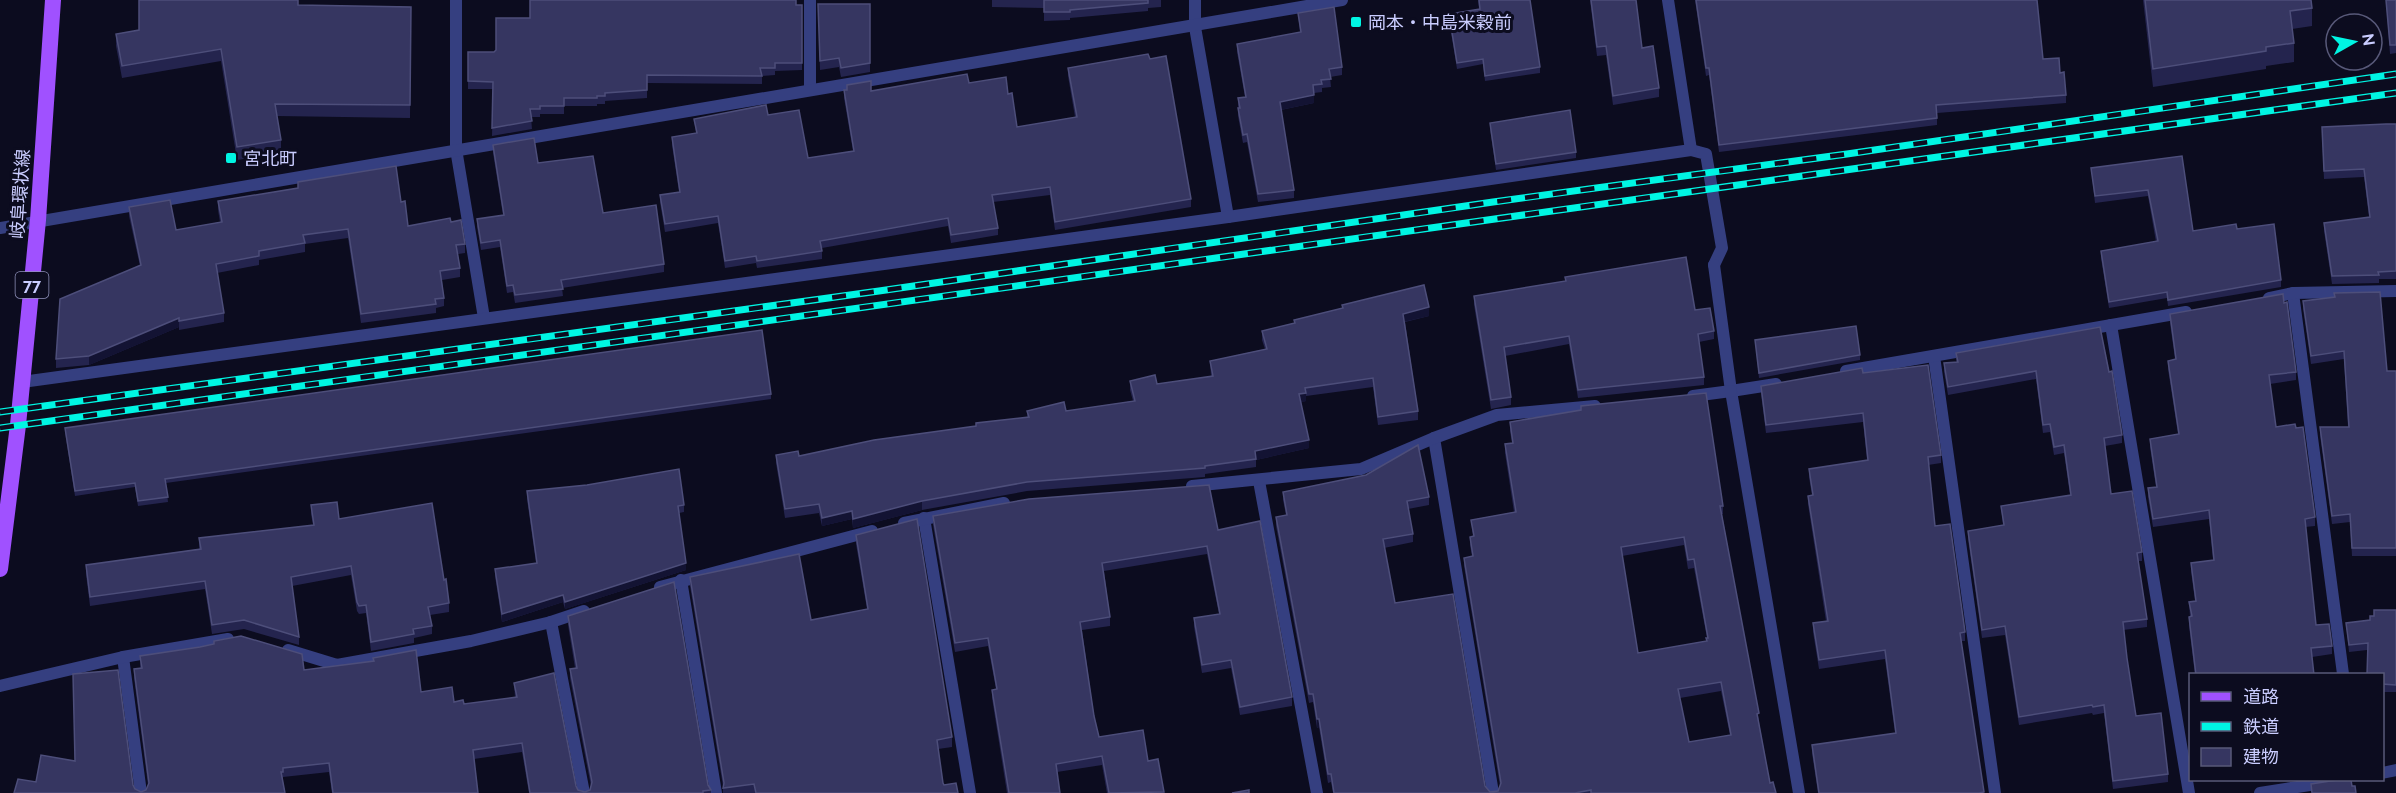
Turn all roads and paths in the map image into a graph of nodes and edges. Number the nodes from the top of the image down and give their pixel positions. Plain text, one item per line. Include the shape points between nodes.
1 (53, 0) edge
2 (456, 0) edge
3 (810, 0) edge
4 (1195, 0) edge
5 (1342, 0) edge
6 (1668, 0) edge
7 (1195, 27) junction
8 (810, 90) junction
9 (456, 149) junction
10 (1691, 150) junction
11 (1228, 217) junction
12 (38, 220) junction
13 (0, 228) edge
14 (2396, 291) edge
15 (2293, 293) junction
16 (2259, 299) edge
17 (2202, 309) edge
18 (484, 318) junction
19 (2111, 325) junction
20 (1934, 356) junction
21 (1833, 374) edge
22 (22, 382) junction
23 (1787, 382) edge
24 (1731, 392) junction
25 (1677, 398) edge
26 (1611, 404) edge
27 (1434, 438) junction
28 (1259, 481) junction
29 (1178, 488) edge
30 (1017, 501) edge
31 (924, 518) junction
32 (0, 569) edge
33 (681, 580) junction
34 (649, 590) edge
35 (595, 608) edge
36 (551, 622) junction
37 (242, 637) edge
38 (274, 646) edge
39 (123, 657) junction
40 (2343, 673) edge
41 (0, 687) edge
42 (2335, 781) edge
43 (141, 793) edge
44 (584, 793) edge
45 (716, 793) edge
46 (970, 793) edge
47 (1317, 793) edge
48 (1493, 793) edge
49 (1799, 793) edge
50 (1995, 793) edge
51 (2189, 793) edge
52 (2260, 793) edge

1 - 12 main road, 岐阜環状線 / 77
2 - 9 street
3 - 8 street
4 - 7 street
5 - 7 street
6 - 10 street
7 - 8 street
7 - 11 street
8 - 9 street
9 - 12 street
9 - 18 street
10 - 11 street
10 - 24 street via 1706,154 1722,248 1714,265
11 - 18 street
12 - 13 street
12 - 22 main road, 岐阜環状線 / 77
14 - 15 street
15 - 16 street
15 - 40 street
17 - 19 street
18 - 22 street
19 - 20 street
19 - 51 street
20 - 21 street
20 - 50 street
22 - 32 main road, 岐阜環状線 / 77
23 - 24 street
24 - 25 street
24 - 49 street
26 - 27 street via 1497,415
27 - 28 street via 1361,469
27 - 48 street
28 - 29 street
28 - 47 street
30 - 31 street
31 - 33 street
31 - 46 street
33 - 34 street
33 - 45 street
35 - 36 street
36 - 38 street via 337,665
36 - 44 street
37 - 39 street
39 - 41 street
39 - 43 street
42 - 52 street

